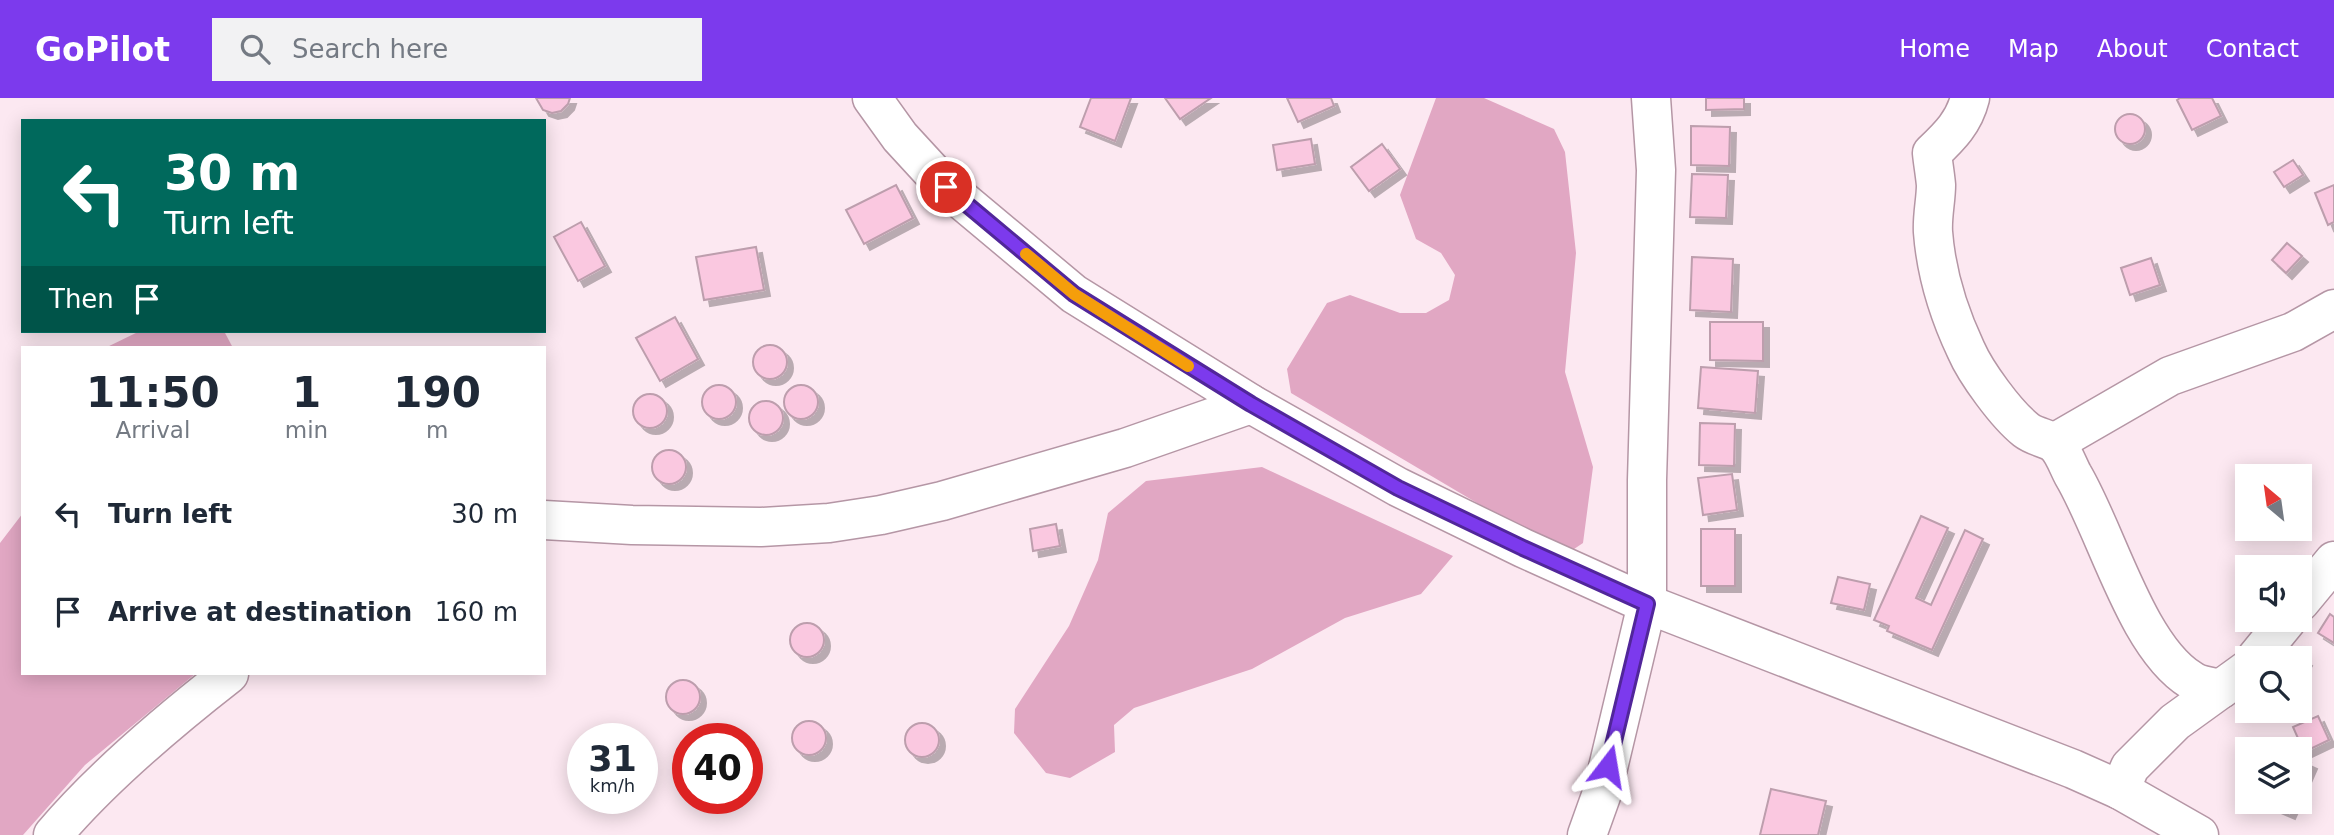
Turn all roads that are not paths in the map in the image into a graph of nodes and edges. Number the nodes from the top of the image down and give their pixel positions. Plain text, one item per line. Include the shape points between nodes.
1 (872, 98) edge
2 (1651, 98) edge
3 (1970, 98) edge
4 (2334, 309) edge
5 (1251, 404) junction
6 (2054, 443) junction
7 (546, 520) edge
8 (2334, 561) edge
9 (2312, 588) edge
10 (1647, 604) junction
11 (2277, 632) edge
12 (2266, 646) edge
13 (228, 675) edge
14 (2234, 679) edge
15 (2120, 790) junction
16 (53, 835) edge
17 (1587, 835) edge
18 (2199, 835) edge

1 - 5 street via 946,187 1074,294
2 - 10 street via 1656,170
3 - 6 street via 1956,131 1932,153 1936,186 1933,229 1940,276 1966,350 1986,384 2024,429
4 - 6 street via 2293,332 2170,376
5 - 7 street via 1125,447 881,515 761,527
5 - 10 street via 1398,488
6 - 14 street via 2084,493 2156,647 2192,682
8 - 9 street
10 - 15 street
10 - 17 street via 1602,793
11 - 12 street
13 - 16 street via 129,759
14 - 15 street via 2175,722 2130,766
15 - 18 street

